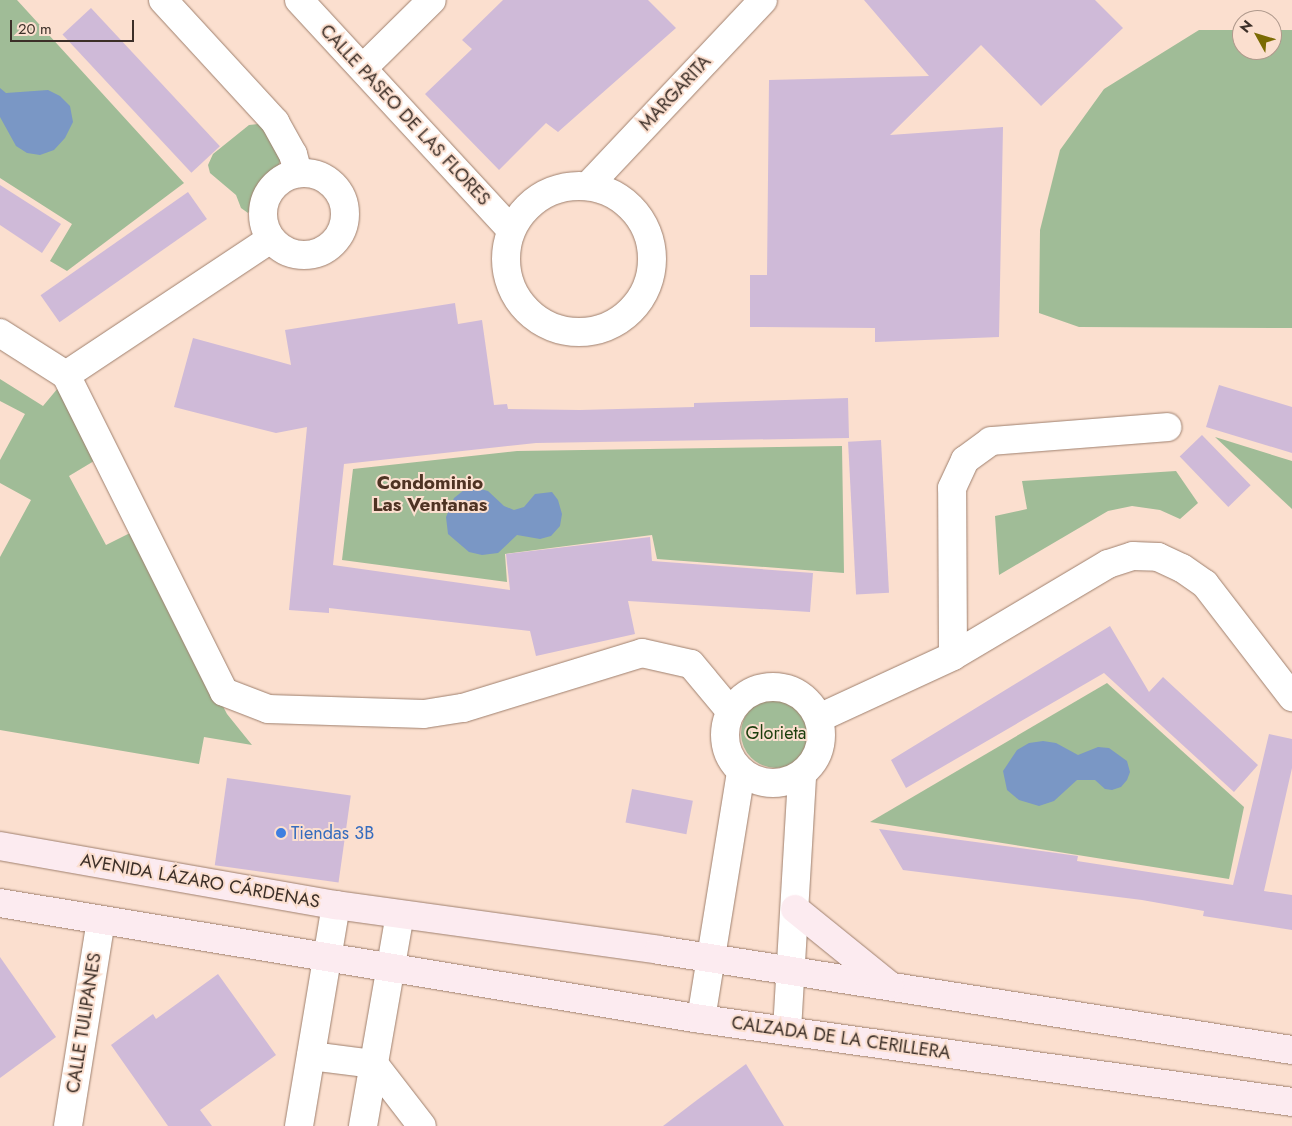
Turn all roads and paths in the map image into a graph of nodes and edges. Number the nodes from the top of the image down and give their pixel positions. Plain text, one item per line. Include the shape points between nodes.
1 (163, 0) edge
2 (299, 0) edge
3 (432, 0) edge
4 (763, 0) edge
5 (364, 67) junction
6 (298, 174) junction
7 (588, 186) junction
8 (511, 230) junction
9 (271, 239) junction
10 (0, 333) edge
11 (66, 375) junction
12 (1167, 427) dead end
13 (953, 656) junction
14 (1292, 698) edge
15 (731, 712) junction
16 (819, 718) junction
17 (741, 772) junction
18 (802, 774) junction
19 (0, 846) edge
20 (0, 903) edge
21 (336, 905) junction
22 (795, 909) junction
23 (400, 915) junction
24 (101, 921) junction
25 (327, 958) junction
26 (712, 958) junction
27 (391, 968) junction
28 (791, 970) junction
29 (890, 986) junction
30 (701, 1018) junction
31 (787, 1030) junction
32 (1292, 1050) edge
33 (311, 1056) junction
34 (374, 1064) junction
35 (1292, 1102) edge
36 (68, 1126) edge
37 (299, 1126) edge
38 (363, 1126) edge
39 (422, 1126) edge

1 - 6 street via 274,122 293,154
2 - 5 street, CALLE PASEO DE LAS FLORES
3 - 5 street
4 - 7 street, MARGARITA
5 - 8 street, CALLE PASEO DE LAS FLORES
6 - 9 street via 273,186 266,199 264,219
6 - 9 street via 324,178 334,186 345,210 339,235 318,252 306,255 280,248
7 - 8 street via 564,187 542,195 524,210
7 - 8 street via 611,192 630,205 644,224 652,246 652,270 644,293 631,312 609,326 586,333 560,331 537,320 518,303 508,280 505,255
9 - 11 street
10 - 11 street
11 - 15 street via 224,692 268,709 424,714 463,708 642,653 691,664
12 - 13 street via 991,440 965,460 952,488
13 - 14 street via 1108,564 1133,556 1158,557 1205,584
13 - 16 street
15 - 16 street via 740,699 753,690 769,686 800,694
15 - 17 street via 725,727 725,744 731,760
16 - 18 street via 822,733 820,749
17 - 18 street via 768,782 782,783
17 - 26 street
18 - 22 street
19 - 21 main road, AVENIDA LÁZARO CÁRDENAS
20 - 24 main road
21 - 23 main road, AVENIDA LÁZARO CÁRDENAS
21 - 25 street
22 - 28 street
22 - 29 main road
23 - 26 main road
23 - 27 street
24 - 25 main road
24 - 36 street, CALLE TULIPANES
25 - 27 main road
25 - 33 street
26 - 28 main road
26 - 30 street
27 - 30 main road, CALZADA DE LA CERILLERA
27 - 34 street
28 - 29 main road
28 - 31 street
29 - 32 main road
30 - 31 main road, CALZADA DE LA CERILLERA
31 - 35 main road, CALZADA DE LA CERILLERA
33 - 34 street
33 - 37 street
34 - 38 street
34 - 39 street

